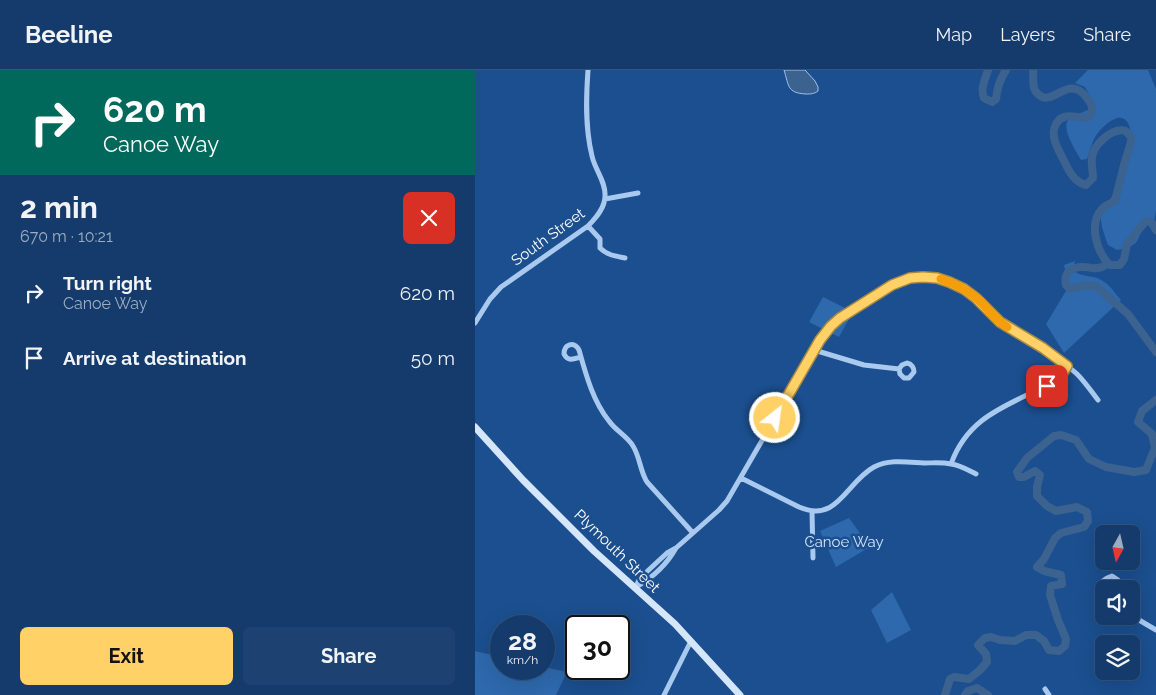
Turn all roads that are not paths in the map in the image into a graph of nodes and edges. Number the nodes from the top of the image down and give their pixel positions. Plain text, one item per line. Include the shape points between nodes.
1 (588, 70) edge
2 (638, 193) dead end
3 (605, 200) junction
4 (588, 226) junction
5 (625, 258) dead end
6 (475, 323) edge
7 (814, 350) junction
8 (581, 358) dead end
9 (1067, 366) junction
10 (899, 369) dead end
11 (1098, 400) dead end
12 (475, 427) edge
13 (951, 464) junction
14 (976, 474) dead end
15 (741, 478) junction
16 (812, 511) junction
17 (693, 533) junction
18 (813, 558) dead end
19 (1105, 580) edge
20 (1118, 580) edge
21 (635, 588) junction
22 (1140, 621) edge
23 (1156, 630) edge
24 (691, 641) junction
25 (1045, 689) dead end
26 (664, 695) edge
27 (740, 695) edge
28 (1049, 695) edge

1 - 3 street via 589,139
2 - 3 street
3 - 4 street, South Street
4 - 5 street via 600,239 603,251
4 - 6 street, South Street via 501,287
7 - 9 street via 840,318 892,285 923,277 955,284 968,292 1000,322
7 - 10 street via 864,365
7 - 15 street
8 - 17 street via 603,412 633,446 647,482
9 - 11 street
9 - 13 street via 1057,380 996,410 979,423 958,449
12 - 21 main road, Plymouth Street via 594,551
13 - 14 street
13 - 16 street via 902,462 879,465 866,472 830,507
15 - 16 street
15 - 17 street via 723,506
16 - 18 street
17 - 21 street via 667,553
19 - 20 street via 1110,577
21 - 24 main road, Plymouth Street
22 - 23 street
24 - 26 street
24 - 27 main road, Plymouth Street
25 - 28 street

